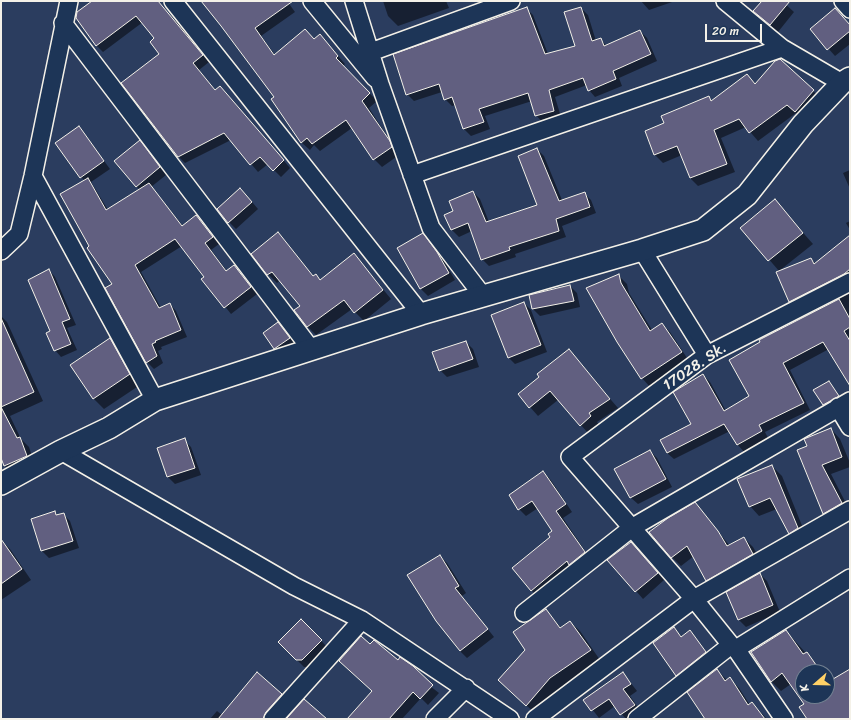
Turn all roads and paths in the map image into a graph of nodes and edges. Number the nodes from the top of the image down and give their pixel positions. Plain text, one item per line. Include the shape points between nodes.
1 (69, 1) edge
2 (174, 1) edge
3 (312, 1) edge
4 (354, 1) edge
5 (511, 1) edge
6 (725, 1) edge
7 (843, 1) edge
8 (850, 9) edge
9 (63, 23) junction
10 (782, 48) junction
11 (371, 52) junction
12 (846, 80) edge
13 (380, 84) junction
14 (412, 175) junction
15 (33, 176) junction
16 (642, 250) junction
17 (1, 251) edge
18 (850, 282) edge
19 (483, 296) junction
20 (421, 314) junction
21 (311, 349) junction
22 (707, 355) junction
23 (155, 400) junction
24 (844, 404) edge
25 (850, 427) edge
26 (61, 451) junction
27 (1, 484) edge
28 (850, 510) edge
29 (632, 527) junction
30 (850, 578) edge
31 (694, 598) junction
32 (524, 613) dead end
33 (362, 620) junction
34 (734, 647) junction
35 (466, 688) junction
36 (273, 719) edge
37 (435, 719) edge
38 (510, 719) edge
39 (535, 719) edge
40 (637, 719) edge
41 (784, 719) edge

1 - 9 street
2 - 20 street
3 - 13 street
4 - 11 street
5 - 11 street
6 - 10 street
7 - 8 street
9 - 15 street
9 - 21 street
10 - 12 street
10 - 14 street
11 - 13 street
12 - 16 street via 803,124 747,195 703,230
13 - 14 street
14 - 19 street via 431,228
15 - 17 street via 19,234
15 - 23 street
16 - 19 street
16 - 22 street
18 - 22 street, 17028. Sk.
19 - 20 street
20 - 21 street
21 - 23 street
22 - 29 street, 17028. Sk. via 570,456
23 - 26 street via 109,428
24 - 25 street
24 - 29 street
26 - 27 street
26 - 33 street via 294,586
28 - 31 street
29 - 31 street
29 - 32 street
30 - 34 street
31 - 34 street
31 - 39 street
33 - 35 street
33 - 36 street
34 - 40 street
34 - 41 street
35 - 37 street
35 - 38 street

